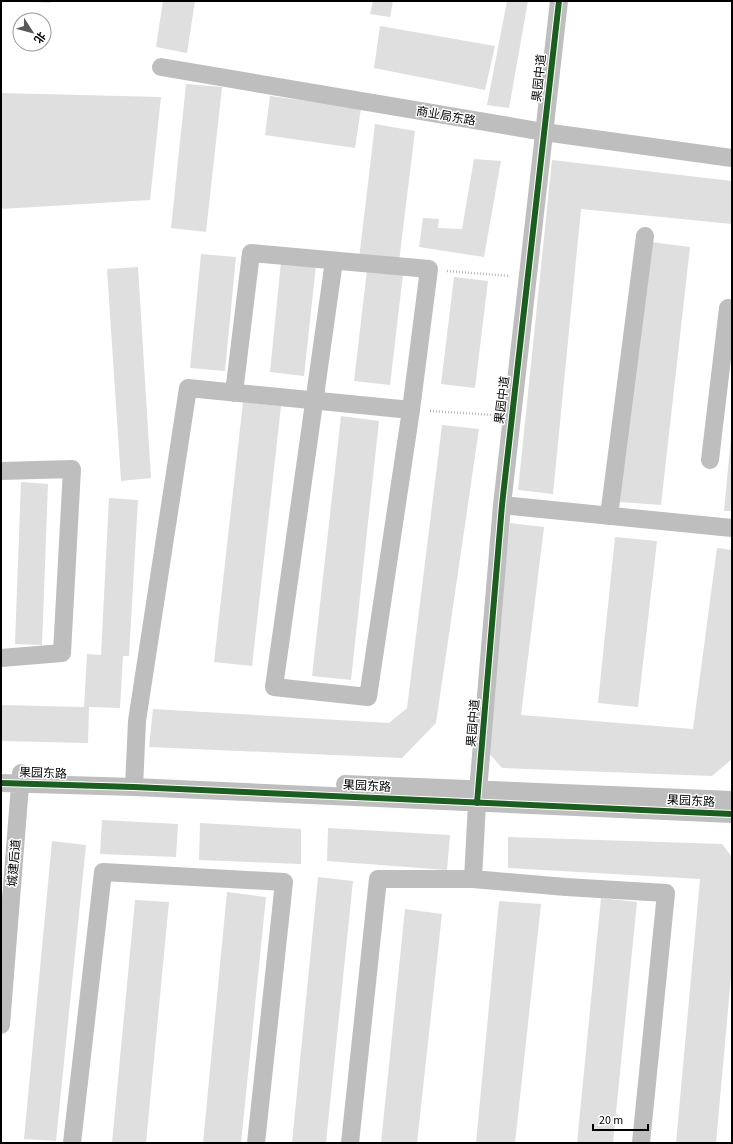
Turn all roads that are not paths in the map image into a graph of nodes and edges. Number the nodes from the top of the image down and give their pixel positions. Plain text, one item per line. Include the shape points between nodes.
1 (559, 1) edge
2 (161, 67) dead end
3 (544, 132) junction
4 (732, 158) edge
5 (645, 236) dead end
6 (334, 261) junction
7 (732, 309) edge
8 (234, 393) junction
9 (314, 401) junction
10 (411, 410) junction
11 (710, 460) dead end
12 (1, 471) edge
13 (502, 505) junction
14 (609, 516) junction
15 (732, 528) edge
16 (1, 658) edge
17 (1, 771) edge
18 (21, 778) junction
19 (134, 782) junction
20 (1, 783) edge
21 (478, 796) junction
22 (732, 800) edge
23 (732, 814) edge
24 (473, 879) junction
25 (1, 1025) edge
26 (72, 1143) edge
27 (256, 1143) edge
28 (350, 1143) edge
29 (641, 1143) edge

1 - 3 street, 果园中道
2 - 3 street, 商业局东路
3 - 4 street, 商业局东路
3 - 13 street, 果园中道
5 - 14 street
6 - 8 street via 251,253
6 - 9 street
6 - 10 street via 429,269
7 - 11 street via 728,308
8 - 9 street
8 - 19 street via 188,388 137,721
9 - 10 street
9 - 10 street via 274,687 368,697
12 - 16 street via 72,469 62,653
13 - 14 street
13 - 21 street, 果园中道
14 - 15 street
17 - 18 street, 果园东路
18 - 19 street, 果园东路
18 - 20 street, 果园东路
18 - 25 street, 城建后道
19 - 21 street, 果园东路
21 - 22 street, 果园东路
21 - 23 street, 果园东路
21 - 24 street, 果园中道
24 - 28 street via 378,879
24 - 29 street via 666,893
26 - 27 street via 103,872 284,882

